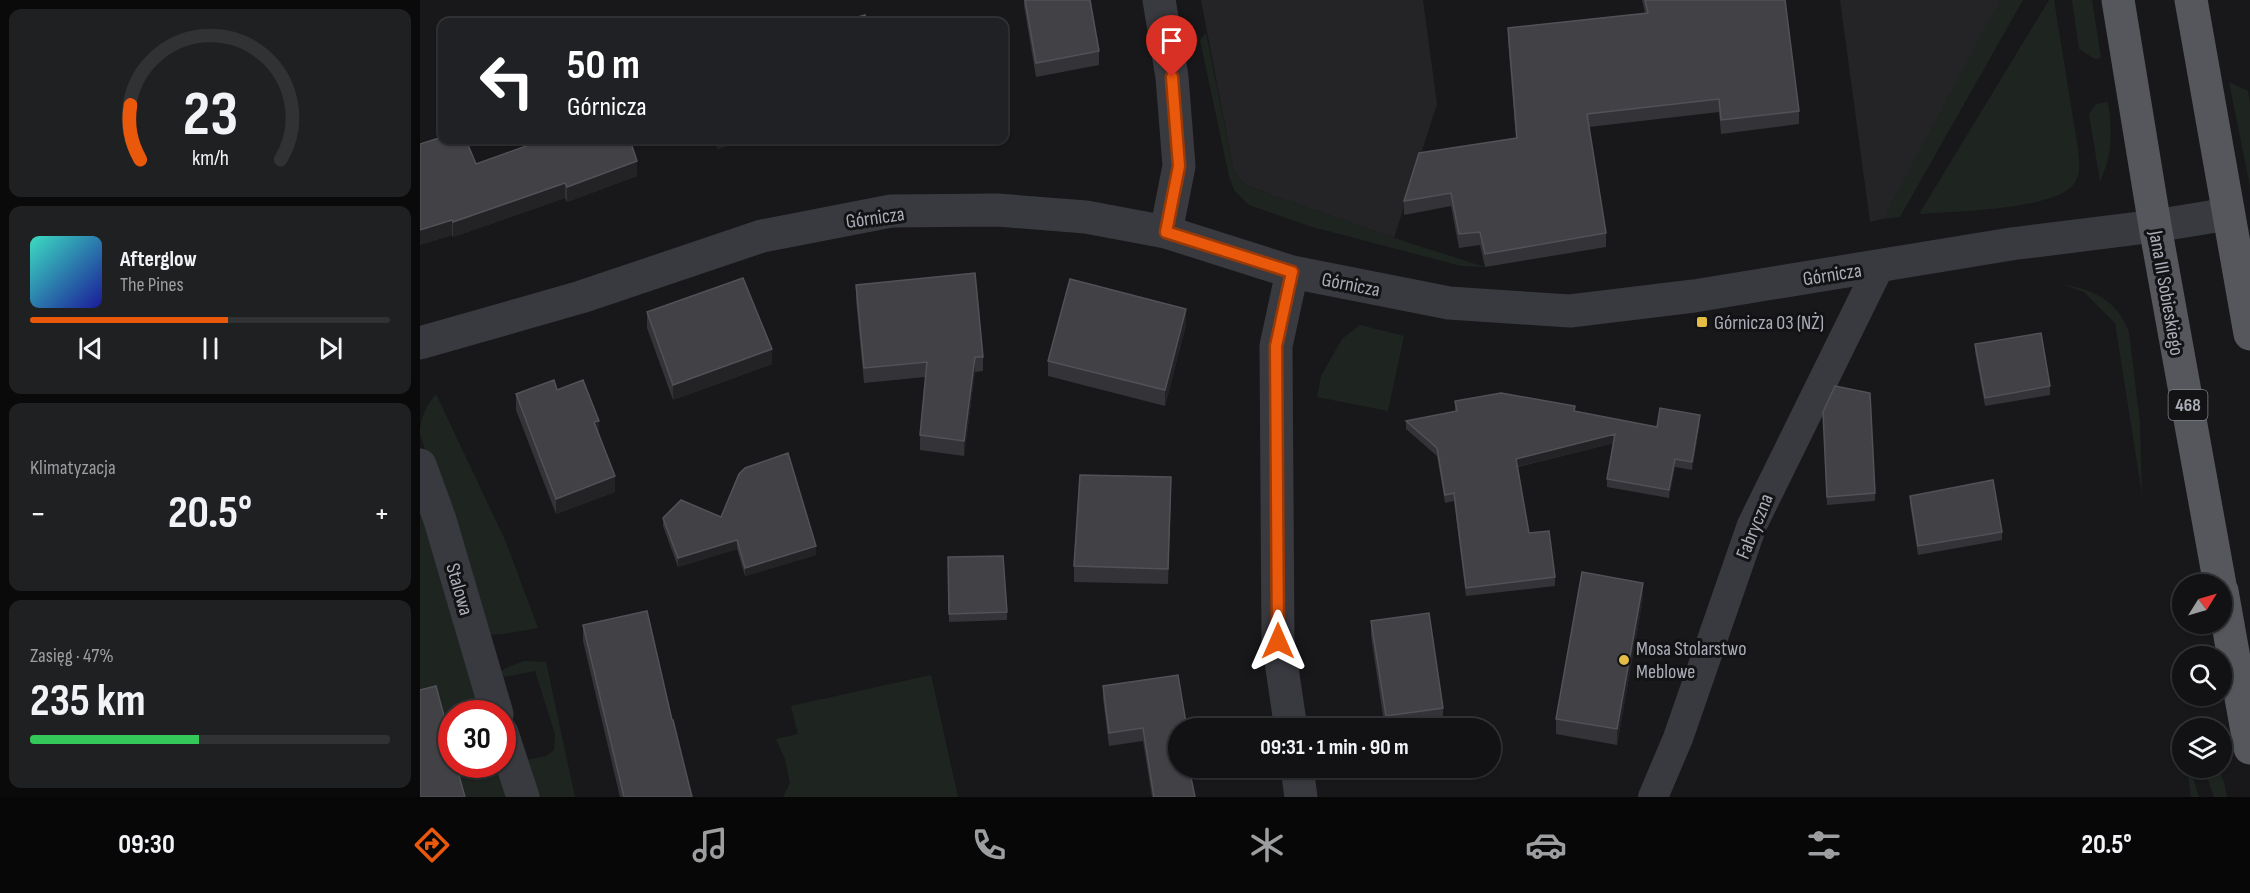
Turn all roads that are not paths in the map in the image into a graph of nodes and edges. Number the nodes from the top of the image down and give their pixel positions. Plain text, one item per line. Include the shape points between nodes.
1 (1159, 0) edge
2 (2118, 0) edge
3 (2191, 0) edge
4 (2228, 214) junction
5 (2155, 226) junction
6 (1166, 232) junction
7 (1880, 267) junction
8 (1292, 272) junction
9 (2250, 334) edge
10 (420, 343) edge
11 (420, 465) edge
12 (2218, 574) edge
13 (2230, 634) edge
14 (493, 700) edge
15 (1289, 718) edge
16 (2250, 748) edge
17 (516, 776) edge
18 (1298, 778) edge
19 (523, 797) edge
20 (1301, 797) edge
21 (1653, 797) edge

1 - 6 street via 1172,77 1179,166
2 - 5 main road, Jana III Sobieskiego / 468
3 - 4 main road
4 - 5 street, Górnicza
4 - 9 main road
5 - 7 street, Górnicza via 2011,244
5 - 12 main road, Jana III Sobieskiego / 468
6 - 8 street, Górnicza
6 - 10 street, Górnicza via 1086,217 1008,210 891,211 762,236 581,297
7 - 8 street, Górnicza via 1570,311 1449,303
7 - 21 lane, Fabryczna via 1752,525 1678,738
8 - 15 street via 1276,346 1278,641
11 - 14 street, Stalowa
13 - 16 main road
17 - 19 street
18 - 20 street

